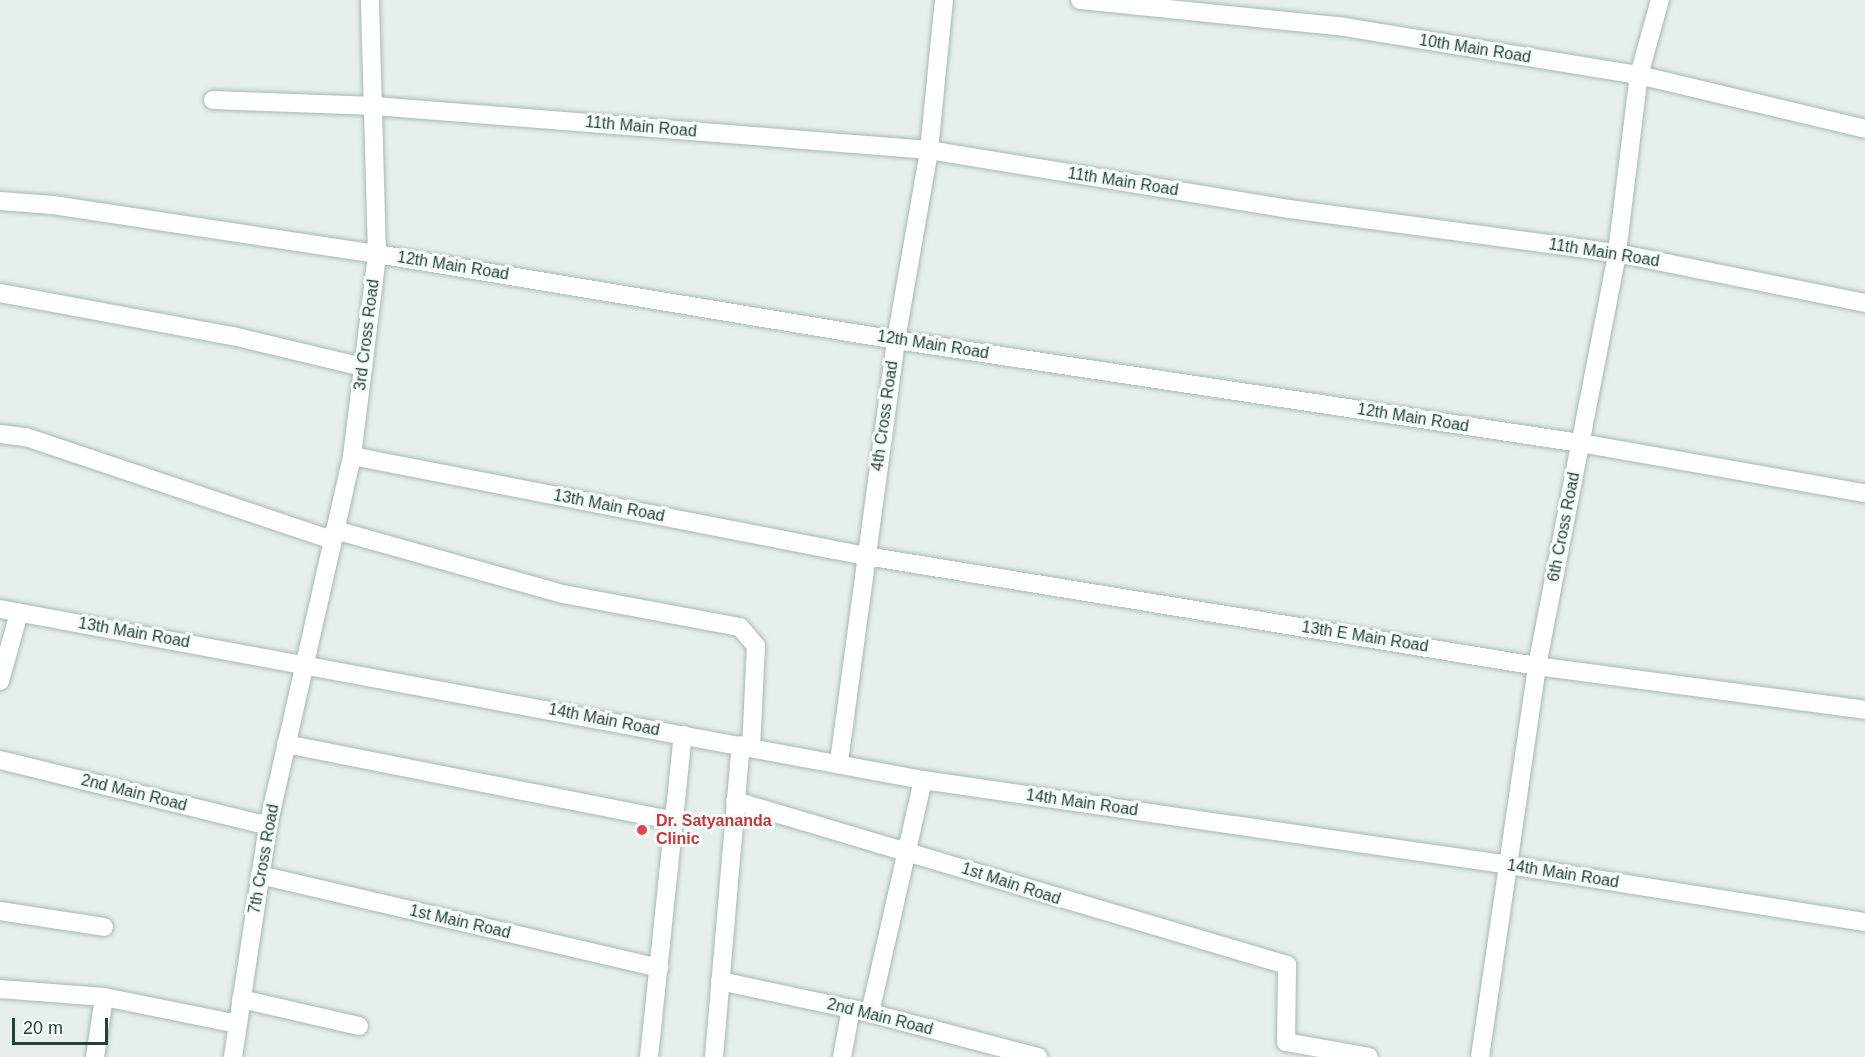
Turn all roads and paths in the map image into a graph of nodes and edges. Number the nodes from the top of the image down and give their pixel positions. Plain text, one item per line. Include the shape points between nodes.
1 (370, 0) edge
2 (944, 0) edge
3 (1080, 0) edge
4 (1660, 0) edge
5 (1640, 75) junction
6 (213, 100) dead end
7 (375, 106) junction
8 (1865, 129) edge
9 (929, 150) junction
10 (0, 201) edge
11 (377, 254) junction
12 (1617, 254) junction
13 (0, 293) edge
14 (1865, 303) edge
15 (896, 339) junction
16 (363, 367) junction
17 (0, 434) edge
18 (1580, 443) junction
19 (352, 456) junction
20 (1865, 493) edge
21 (334, 535) junction
22 (866, 556) junction
23 (0, 609) edge
24 (19, 613) junction
25 (303, 663) junction
26 (1537, 666) junction
27 (0, 681) edge
28 (1865, 710) edge
29 (683, 735) junction
30 (285, 744) junction
31 (746, 746) junction
32 (0, 760) edge
33 (839, 762) junction
34 (923, 780) junction
35 (735, 801) junction
36 (674, 821) junction
37 (268, 826) junction
38 (908, 850) junction
39 (1509, 865) junction
40 (261, 875) junction
41 (0, 911) edge
42 (1865, 922) edge
43 (104, 927) dead end
44 (659, 969) junction
45 (720, 981) junction
46 (0, 988) edge
47 (104, 997) junction
48 (241, 999) junction
49 (850, 1008) junction
50 (870, 1013) junction
51 (238, 1024) junction
52 (359, 1026) dead end
53 (1285, 1050) edge
54 (95, 1057) edge
55 (233, 1057) edge
56 (649, 1057) edge
57 (714, 1057) edge
58 (842, 1057) edge
59 (1038, 1057) edge
60 (1369, 1057) edge
61 (1480, 1057) edge

1 - 7 street, 3rd Cross Road
2 - 9 street, 4th Cross Road
3 - 5 street, 10th Main Road via 1345,27
4 - 5 street, 6th Cross Road
5 - 8 street, 10th Main Road
5 - 12 street, 6th Cross Road
6 - 7 street, 11th Main Road
7 - 9 street, 11th Main Road
7 - 11 street, 3rd Cross Road
9 - 12 street, 11th Main Road via 1290,209
9 - 15 street, 4th Cross Road
10 - 11 street, 12th Main Road via 53,205
11 - 15 street, 12th Main Road
11 - 16 street, 3rd Cross Road
12 - 14 street, 11th Main Road
12 - 18 street, 6th Cross Road
13 - 16 street via 233,336
15 - 18 street, 12th Main Road
15 - 22 street, 4th Cross Road
16 - 19 street, 3rd Cross Road
17 - 21 street via 26,437
18 - 20 street, 12th Main Road
18 - 26 street, 6th Cross Road
19 - 21 street, 3rd Cross Road
19 - 22 street, 13th Main Road
21 - 25 street, 3rd Cross Road
21 - 31 street via 563,594 740,627 756,646
22 - 26 street, 13th E Main Road
22 - 33 street, 4th Cross Road
23 - 24 street, 13th Main Road
24 - 25 street, 13th Main Road
24 - 27 street
25 - 29 street, 14th Main Road
25 - 30 street, 7th Cross Road
26 - 28 street, 13th E Main Road
26 - 39 street, 6th Cross Road
29 - 31 street, 14th Main Road
29 - 36 street
30 - 36 street
30 - 37 street, 7th Cross Road
31 - 33 street, 14th Main Road
31 - 35 street
32 - 37 street, 2nd Main Road
33 - 34 street, 14th Main Road
34 - 38 street
34 - 39 street, 14th Main Road
35 - 38 street, 1st Main Road
35 - 45 street
36 - 44 street
37 - 40 street, 7th Cross Road
38 - 50 street
38 - 53 street, 1st Main Road via 1124,920 1287,965
39 - 42 street, 14th Main Road
39 - 61 street, 6th Cross Road
40 - 44 street, 1st Main Road
40 - 48 street, 7th Cross Road
41 - 43 street
44 - 56 street
45 - 49 street, 2nd Main Road
45 - 57 street
46 - 47 street
47 - 51 street
47 - 54 street
48 - 51 street, 7th Cross Road
48 - 52 street
49 - 50 street, 2nd Main Road
49 - 58 street
50 - 59 street, 2nd Main Road
51 - 55 street, 7th Cross Road
53 - 60 street

